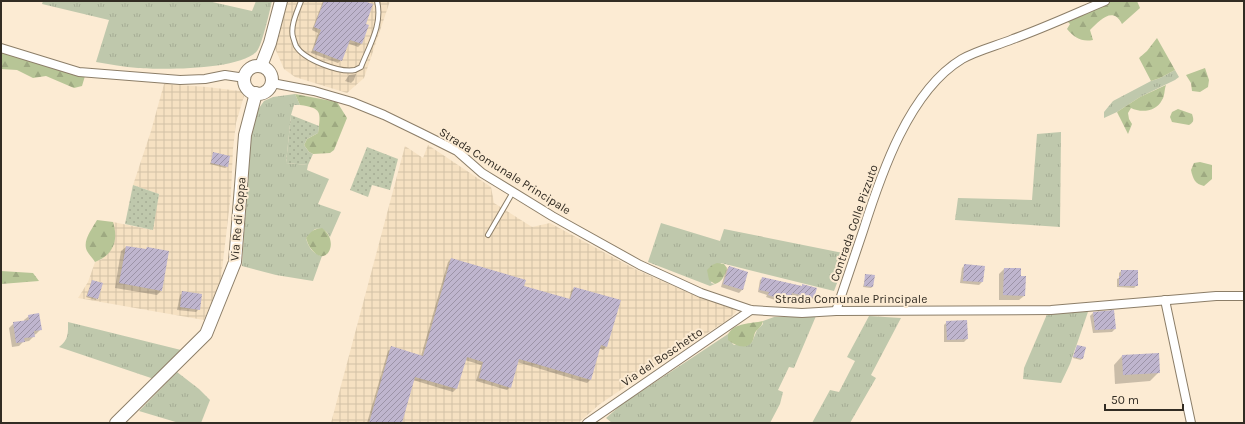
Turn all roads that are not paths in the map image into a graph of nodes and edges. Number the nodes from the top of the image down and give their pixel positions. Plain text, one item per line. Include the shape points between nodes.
1 (281, 1) edge
2 (301, 1) edge
3 (377, 1) edge
4 (1105, 1) edge
5 (1, 48) edge
6 (261, 66) junction
7 (245, 78) junction
8 (272, 84) junction
9 (256, 93) junction
10 (513, 192) junction
11 (488, 235) dead end
12 (1244, 296) edge
13 (1165, 300) junction
14 (751, 310) junction
15 (836, 311) junction
16 (116, 423) edge
17 (587, 423) edge
18 (1191, 423) edge

1 - 6 street
2 - 3 lane via 292,35 296,47 311,59 326,66 355,70 361,67 378,25
4 - 15 street, Contrada Colle Pizzuto via 963,58 941,74 908,119 880,178
5 - 7 street via 78,72 180,80 225,75
6 - 7 street via 250,68
6 - 8 street via 269,71
7 - 9 street via 246,86
8 - 9 street via 267,90
8 - 10 street, Strada Comunale Principale via 352,102 384,115 457,151 482,173
9 - 16 street, Via Re di Coppa via 245,135 235,262 206,334
10 - 11 lane
10 - 14 street, Strada Comunale Principale via 640,265 701,293
12 - 13 street, Strada Comunale Principale
13 - 15 street, Strada Comunale Principale via 1051,310
13 - 18 street
14 - 15 street, Strada Comunale Principale via 802,313
14 - 17 street, Via del Boschetto

